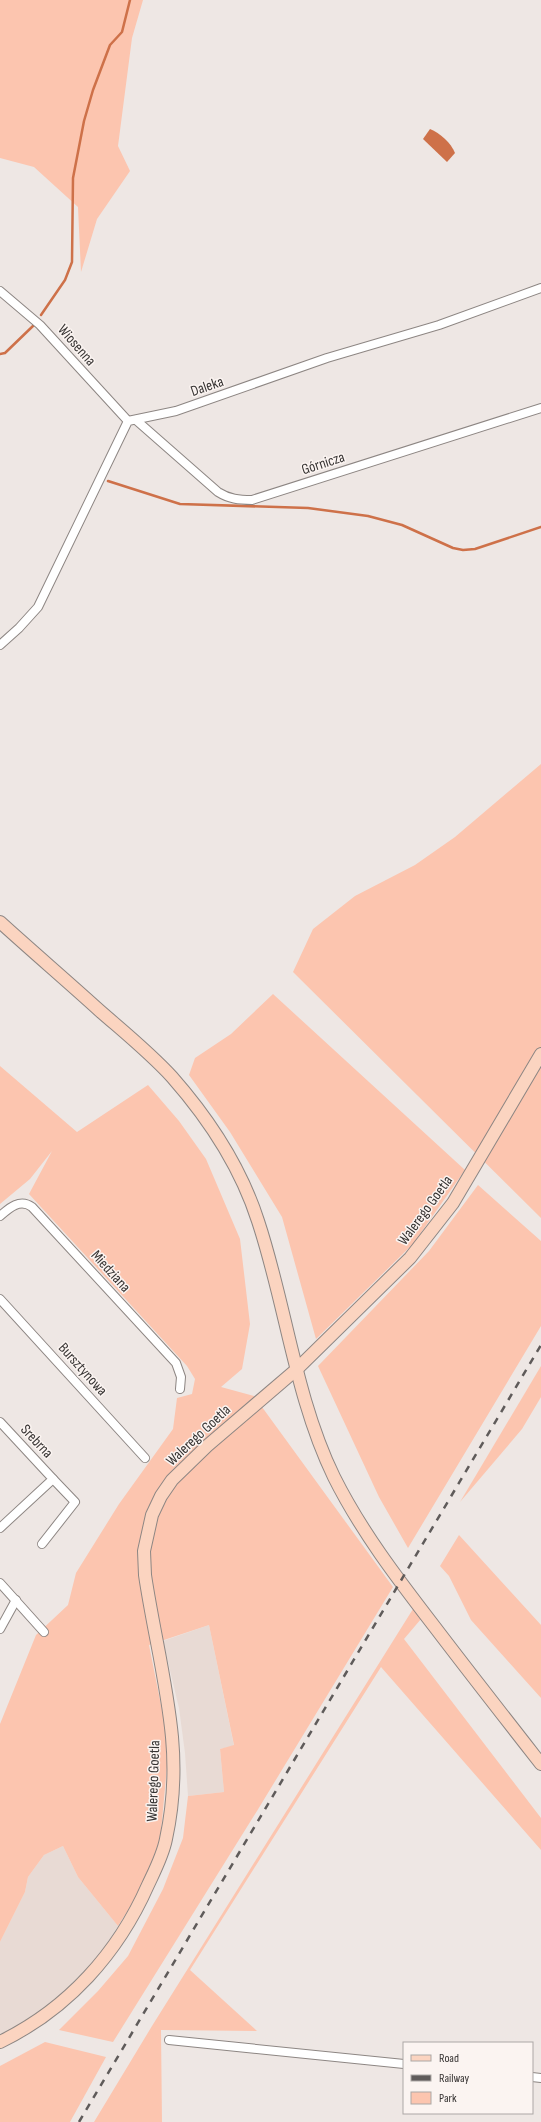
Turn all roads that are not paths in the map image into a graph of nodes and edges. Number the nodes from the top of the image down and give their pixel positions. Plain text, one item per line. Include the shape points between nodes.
1 (540, 290) edge
2 (0, 291) edge
3 (541, 408) edge
4 (132, 421) junction
5 (0, 644) edge
6 (0, 922) edge
7 (541, 1054) edge
8 (0, 1216) edge
9 (0, 1300) edge
10 (297, 1370) junction
11 (180, 1389) dead end
12 (0, 1422) edge
13 (145, 1458) dead end
14 (53, 1479) junction
15 (0, 1528) edge
16 (42, 1544) dead end
17 (0, 1583) edge
18 (16, 1600) junction
19 (0, 1629) edge
20 (44, 1632) dead end
21 (541, 1764) edge
22 (169, 2040) dead end
23 (0, 2042) edge
24 (403, 2064) edge

1 - 4 street, Daleka via 439,325 327,358 176,411
2 - 4 street, Wiosenna via 40,325
3 - 4 street, Górnicza via 252,500 229,498 218,492
4 - 5 street via 38,607
6 - 10 street via 171,1076 221,1142 250,1197 258,1220 283,1306
7 - 10 street, Walerego Goetla via 453,1204 410,1258
8 - 11 street, Miedziana via 19,1203 27,1203 32,1207 176,1363 181,1377
9 - 13 street, Bursztynowa
10 - 21 street via 325,1457 362,1527 393,1573
10 - 23 street, Walerego Goetla via 186,1464 161,1496 152,1515 144,1551 145,1575 172,1737 172,1794 166,1841 132,1920 103,1962 58,2006
12 - 14 street, Srebrna
14 - 15 street, Srebrna
14 - 16 street, Srebrna via 75,1502
17 - 18 street
18 - 19 street
18 - 20 street
22 - 24 street

